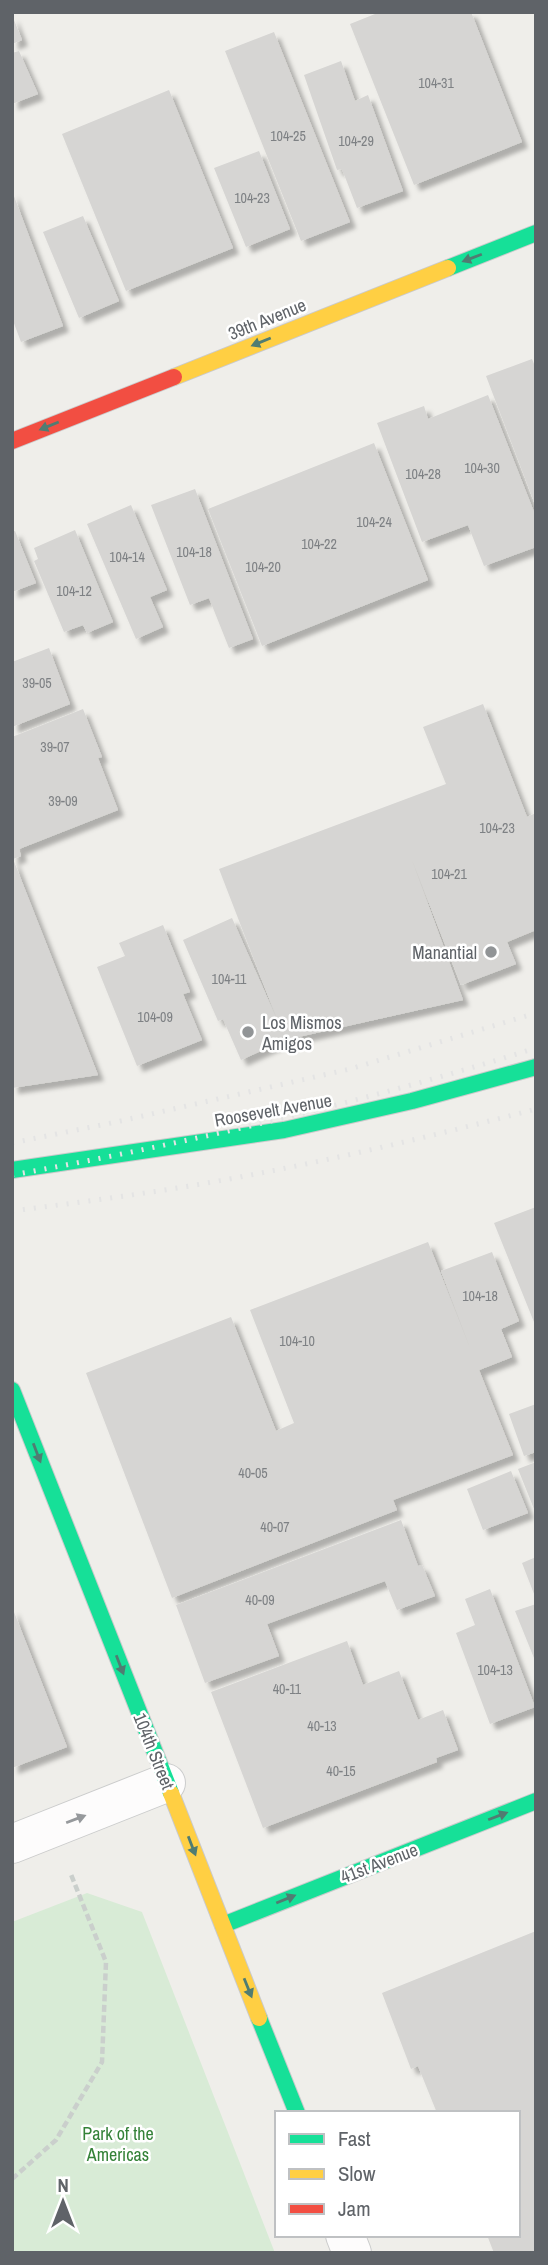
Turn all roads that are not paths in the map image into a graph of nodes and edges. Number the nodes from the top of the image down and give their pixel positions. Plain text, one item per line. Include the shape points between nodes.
1 (536, 233) edge
2 (12, 441) edge
3 (536, 1068) edge
4 (12, 1170) edge
5 (12, 1390) edge
6 (166, 1783) junction
7 (536, 1801) edge
8 (12, 1844) edge
9 (223, 1925) junction
10 (296, 2111) edge

1 -> 2 street, 39th Avenue
3 - 4 street, Roosevelt Avenue via 284,1130
5 -> 6 street, 104th Street
8 -> 6 street
6 -> 9 street, 104th Street
9 -> 7 street, 41st Avenue
9 -> 10 street, 104th Street

